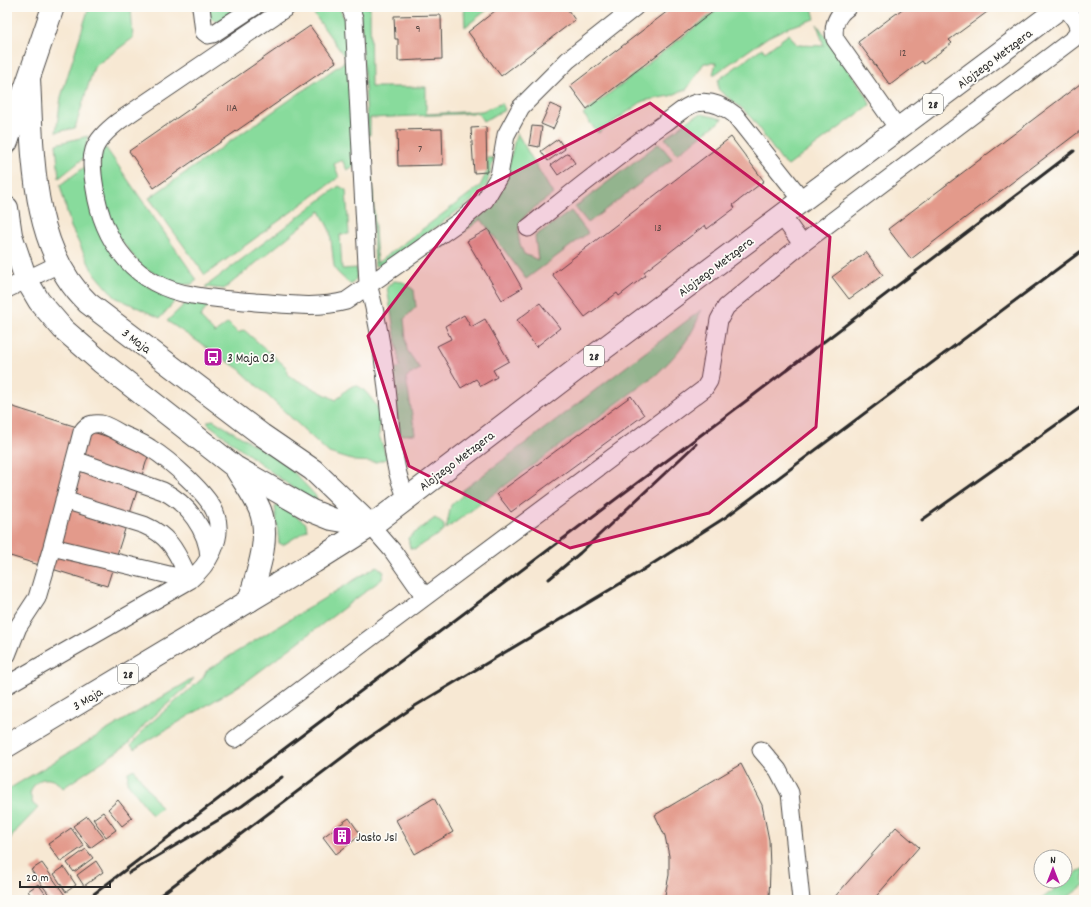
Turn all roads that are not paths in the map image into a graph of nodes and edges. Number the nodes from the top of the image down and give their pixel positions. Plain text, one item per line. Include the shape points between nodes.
1 (53, 7) edge
2 (201, 7) edge
3 (254, 7) edge
4 (287, 7) edge
5 (350, 7) edge
6 (635, 7) edge
7 (848, 7) edge
8 (1061, 7) edge
9 (1065, 7) edge
10 (29, 78) junction
11 (899, 130) junction
12 (7, 142) edge
13 (803, 201) junction
14 (7, 208) edge
15 (782, 216) junction
16 (528, 228) dead end
17 (802, 244) junction
18 (59, 264) junction
19 (26, 279) junction
20 (368, 284) junction
21 (7, 289) edge
22 (75, 460) junction
23 (235, 467) junction
24 (407, 496) junction
25 (64, 500) junction
26 (371, 526) junction
27 (52, 547) junction
28 (209, 558) junction
29 (190, 580) junction
30 (425, 597) junction
31 (249, 601) junction
32 (7, 655) edge
33 (7, 685) edge
34 (235, 739) dead end
35 (7, 746) edge
36 (761, 750) dead end
37 (801, 900) edge

1 - 10 street, 3 Maja
2 - 3 lane via 204,32 208,35
4 - 20 lane via 100,136 92,158 99,208 114,246 135,270 159,285 191,295 294,305 329,305 346,301
5 - 20 lane via 354,18
6 - 20 lane via 568,60 521,107 506,135 499,176 485,200 397,267
7 - 11 lane via 836,19 835,39
8 - 11 street, Alojzego Metzgera / 28
9 - 17 lane via 1078,26 1078,33 1073,39
10 - 12 street, 3 Maja
10 - 18 street, 3 Maja via 36,187
11 - 13 street, Alojzego Metzgera / 28
13 - 15 street, Alojzego Metzgera / 28
13 - 16 lane via 735,115 724,107 703,102 690,106 654,130
14 - 19 street via 11,235
15 - 17 lane
15 - 24 street, Alojzego Metzgera / 28
17 - 30 lane via 736,297 723,311 719,320 709,381 704,389
18 - 19 lane
18 - 26 street, 3 Maja via 72,285 88,303 262,435 313,470
19 - 21 lane
19 - 23 street via 39,301 63,329
20 - 24 lane via 378,321 389,420 400,482
22 - 25 lane
22 - 28 lane via 158,489 175,498 200,527 207,541
22 - 28 lane via 82,432 92,424 101,424 151,448 200,491 214,509 218,522 214,549
23 - 26 street via 322,515
23 - 31 street via 256,502 263,520 261,553
24 - 26 street, Alojzego Metzgera / 28
25 - 27 lane
25 - 29 lane via 155,530 172,544
26 - 30 lane via 392,550
26 - 31 street, 3 Maja / 28
27 - 29 lane
27 - 32 lane via 37,598 18,627
28 - 29 lane
29 - 33 lane
30 - 34 lane
31 - 35 street, 3 Maja / 28
36 - 37 lane via 778,770 790,793

